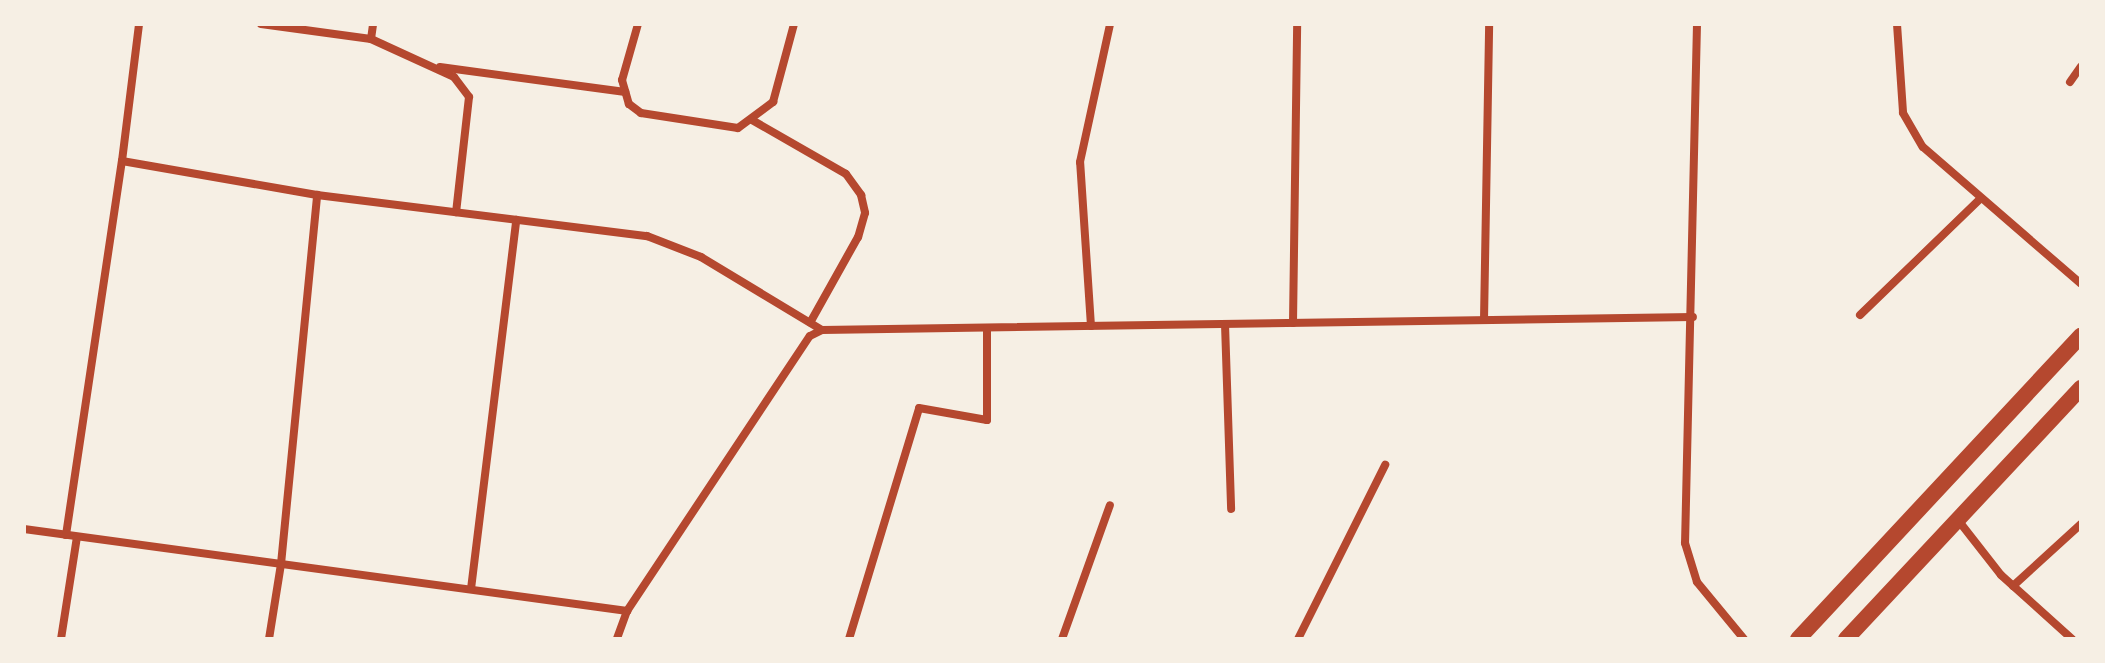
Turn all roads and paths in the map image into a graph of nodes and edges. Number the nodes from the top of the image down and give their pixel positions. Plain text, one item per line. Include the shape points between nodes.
1 (139, 24) edge
2 (261, 24) edge
3 (373, 24) edge
4 (638, 24) edge
5 (794, 24) edge
6 (1110, 24) edge
7 (1489, 24) edge
8 (1697, 24) edge
9 (1897, 24) edge
10 (1297, 26) dead end
11 (371, 39) junction
12 (436, 66) junction
13 (2081, 66) edge
14 (2070, 82) dead end
15 (625, 92) junction
16 (752, 120) junction
17 (122, 161) junction
18 (317, 195) junction
19 (1980, 199) junction
20 (456, 212) junction
21 (516, 220) junction
22 (2081, 284) edge
23 (1860, 315) dead end
24 (1693, 317) junction
25 (1484, 320) junction
26 (810, 323) junction
27 (1293, 323) junction
28 (1225, 324) junction
29 (1091, 326) junction
30 (987, 328) junction
31 (822, 330) junction
32 (2081, 335) edge
33 (2081, 388) edge
34 (1385, 465) dead end
35 (1110, 505) dead end
36 (1231, 509) dead end
37 (1958, 519) junction
38 (2081, 524) edge
39 (24, 529) edge
40 (66, 535) junction
41 (77, 537) junction
42 (281, 564) junction
43 (2013, 586) junction
44 (471, 589) junction
45 (627, 611) junction
46 (61, 639) edge
47 (269, 639) edge
48 (617, 639) edge
49 (849, 639) edge
50 (1062, 639) edge
51 (1298, 639) edge
52 (1744, 639) edge
53 (1798, 639) edge
54 (1846, 639) edge
55 (2072, 639) edge

1 - 17 street
2 - 11 street
3 - 11 street
4 - 15 street via 622,80
5 - 16 street via 773,102
6 - 29 street via 1080,162
7 - 25 street
8 - 24 street
9 - 19 street via 1903,113 1923,147
10 - 27 street
11 - 12 street
12 - 15 street
12 - 20 street via 454,77 469,97
13 - 14 street
15 - 16 street via 629,104 641,113 738,128
16 - 26 street via 846,174 861,195 865,213 858,237
17 - 18 street
17 - 40 street
18 - 20 street
18 - 42 street
19 - 22 street
19 - 23 street
20 - 21 street
21 - 26 street via 647,236 701,257
21 - 44 street
24 - 25 street
24 - 52 street via 1685,543 1697,582
25 - 27 street
26 - 31 street
27 - 28 street
28 - 29 street
28 - 36 street
29 - 30 street
30 - 31 street
30 - 49 street via 987,420 919,408
31 - 45 street via 810,336
32 - 53 main road
33 - 37 main road
34 - 51 street
35 - 50 street
37 - 43 street
37 - 54 main road
38 - 43 street
39 - 40 street
40 - 41 street
41 - 42 street
41 - 46 street
42 - 44 street
42 - 47 street
43 - 55 street
44 - 45 street
45 - 48 street

